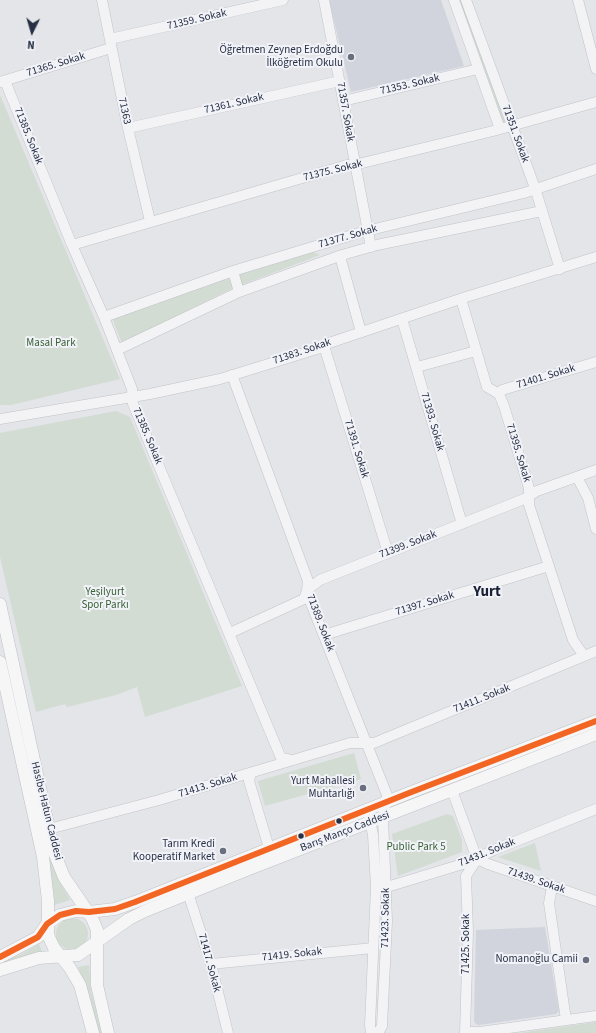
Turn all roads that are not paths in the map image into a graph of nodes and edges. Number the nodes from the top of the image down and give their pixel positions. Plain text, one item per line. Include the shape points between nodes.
1 (102, 0) edge
2 (283, 0) edge
3 (324, 0) edge
4 (454, 0) edge
5 (466, 0) edge
6 (578, 0) edge
7 (111, 44) junction
8 (478, 69) junction
9 (596, 69) edge
10 (3, 81) edge
11 (340, 81) junction
12 (343, 101) junction
13 (596, 102) edge
14 (512, 126) junction
15 (128, 128) junction
16 (500, 129) junction
17 (354, 165) junction
18 (596, 168) edge
19 (535, 188) junction
20 (542, 211) junction
21 (150, 221) junction
22 (367, 231) junction
23 (72, 245) junction
24 (371, 247) junction
25 (342, 255) junction
26 (596, 257) edge
27 (560, 268) junction
28 (232, 272) junction
29 (239, 292) junction
30 (461, 299) junction
31 (104, 317) junction
32 (402, 319) junction
33 (361, 332) junction
34 (324, 346) junction
35 (117, 350) junction
36 (476, 350) junction
37 (596, 362) edge
38 (417, 367) junction
39 (232, 375) junction
40 (499, 394) junction
41 (133, 396) junction
42 (0, 419) edge
43 (596, 470) edge
44 (577, 477) junction
45 (529, 496) junction
46 (462, 524) junction
47 (596, 529) edge
48 (388, 553) junction
49 (549, 566) junction
50 (307, 590) junction
51 (0, 604) edge
52 (230, 633) junction
53 (324, 635) junction
54 (596, 651) edge
55 (584, 656) junction
56 (0, 662) edge
57 (2, 677) edge
58 (5, 706) edge
59 (596, 721) edge
60 (596, 734) edge
61 (366, 743) junction
62 (292, 760) junction
63 (251, 773) junction
64 (452, 790) junction
65 (385, 803) junction
66 (596, 809) edge
67 (374, 816) junction
68 (49, 829) junction
69 (269, 848) junction
70 (477, 859) junction
71 (376, 887) junction
72 (387, 887) junction
73 (552, 887) junction
74 (188, 894) junction
75 (596, 901) edge
76 (89, 912) junction
77 (47, 924) junction
78 (98, 940) junction
79 (373, 948) junction
80 (1, 954) edge
81 (60, 956) junction
82 (211, 964) junction
83 (0, 970) edge
84 (596, 1016) edge
85 (566, 1020) junction
86 (465, 1032) edge
87 (93, 1033) edge
88 (108, 1033) edge
89 (228, 1033) edge
90 (371, 1033) edge
91 (378, 1033) edge

1 - 7 street, 71363
2 - 7 street, 71359. Sokak
3 - 11 street, 71357. Sokak
4 - 8 street, 71351. Sokak
5 - 14 street, 71351. Sokak
6 - 9 street
7 - 10 street, 71365. Sokak
7 - 15 street, 71363
8 - 12 street, 71353. Sokak
8 - 16 street, 71351. Sokak
10 - 23 street, 71385. Sokak
11 - 12 street, 71357. Sokak
11 - 15 street, 71361. Sokak
12 - 17 street, 71357. Sokak
13 - 14 street, 71375. Sokak
14 - 16 street, 71375. Sokak
14 - 19 street, 71351. Sokak
15 - 21 street, 71363
16 - 17 street, 71375. Sokak
17 - 21 street, 71375. Sokak
17 - 22 street, 71357. Sokak
18 - 19 street, 71377. Sokak
19 - 20 street, 71351. Sokak
19 - 22 street, 71377. Sokak via 524,193
20 - 24 street, 71377. Sokak
20 - 27 street, 71351. Sokak
21 - 23 street, 71375. Sokak
22 - 24 street, 71357. Sokak
22 - 28 street, 71377. Sokak
23 - 31 street, 71385. Sokak
24 - 25 street, 71377. Sokak
25 - 29 street, 71377. Sokak
25 - 33 street via 341,260
26 - 27 street, 71383. Sokak
27 - 30 street, 71383. Sokak
28 - 29 street
28 - 31 street, 71377. Sokak
29 - 35 street, 71377. Sokak
30 - 32 street, 71383. Sokak
30 - 36 street, 71395. Sokak
31 - 35 street, 71385. Sokak
32 - 33 street, 71383. Sokak
32 - 38 street, 71393. Sokak
33 - 34 street, 71383. Sokak
34 - 39 street, 71383. Sokak
34 - 48 street, 71391. Sokak
35 - 41 street, 71385. Sokak
36 - 38 street
36 - 40 street, 71395. Sokak via 487,387
37 - 40 street, 71401. Sokak via 502,390
38 - 46 street, 71393. Sokak
39 - 41 street, 71383. Sokak
39 - 50 street, 71389. Sokak via 308,581
40 - 45 street, 71395. Sokak via 529,488
41 - 42 street, 71383. Sokak
41 - 52 street, 71385. Sokak via 133,404
43 - 44 street, 71399. Sokak
44 - 45 street, 71399. Sokak
44 - 47 street via 588,498
45 - 46 street, 71399. Sokak
45 - 49 street, 71395. Sokak via 529,505
46 - 48 street, 71399. Sokak
48 - 50 street, 71399. Sokak via 320,580
49 - 53 street, 71397. Sokak
49 - 55 street, 71395. Sokak via 573,640
50 - 52 street, 71399. Sokak via 304,599
50 - 53 street, 71389. Sokak
51 - 68 main road, Hasibe Hatun Caddesi
52 - 62 street, 71385. Sokak via 281,758
53 - 61 street, 71389. Sokak
54 - 55 street, 71411. Sokak
55 - 61 street, 71411. Sokak via 374,743
56 - 57 main road, Hasibe Hatun Caddesi
57 - 58 main road, Hasibe Hatun Caddesi
58 - 77 main road, Hasibe Hatun Caddesi via 43,857 48,901
59 - 65 main road, Barış Manço Caddesi
60 - 64 main road, Barış Manço Caddesi
61 - 62 street, 71413. Sokak via 350,743
61 - 65 street, 71389. Sokak via 386,795
62 - 63 street, 71413. Sokak
63 - 68 street, 71413. Sokak
63 - 69 street via 249,781
64 - 67 main road, Barış Manço Caddesi
64 - 70 street
65 - 67 main road, Barış Manço Caddesi
66 - 70 street, 71431. Sokak
67 - 69 main road, Barış Manço Caddesi
67 - 71 street, 71423. Sokak
67 - 72 street, 71423. Sokak
67 - 74 main road, Barış Manço Caddesi
68 - 76 main road, Hasibe Hatun Caddesi via 54,852 64,877
69 - 76 main road, Barış Manço Caddesi via 135,902
70 - 72 street, 71431. Sokak
70 - 73 street, 71439. Sokak
70 - 86 street, 71425. Sokak via 466,876 468,931
71 - 72 street, 71431. Sokak
71 - 79 street, 71423. Sokak
72 - 91 street, 71423. Sokak via 382,1026
73 - 75 street, 71439. Sokak
73 - 85 street via 549,904
74 - 78 main road, Barış Manço Caddesi via 129,919
74 - 82 street, 71417. Sokak
76 - 77 main road via 67,913
76 - 78 main road, Hasibe Hatun Caddesi via 95,924
77 - 80 main road via 38,937
77 - 81 main road, Hasibe Hatun Caddesi via 51,943
78 - 81 main road via 78,955
78 - 88 main road, Hasibe Hatun Caddesi via 97,991
79 - 82 street, 71419. Sokak
79 - 90 street, 71423. Sokak
81 - 83 main road via 39,958
81 - 87 main road, Hasibe Hatun Caddesi via 80,985
82 - 89 street, 71417. Sokak
84 - 85 street
85 - 86 street

